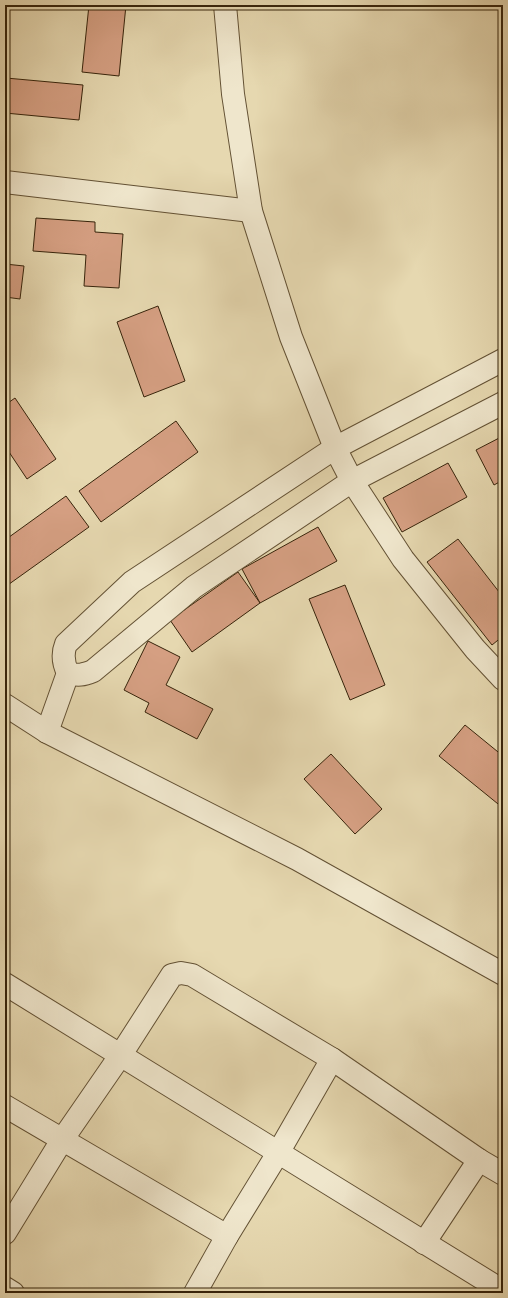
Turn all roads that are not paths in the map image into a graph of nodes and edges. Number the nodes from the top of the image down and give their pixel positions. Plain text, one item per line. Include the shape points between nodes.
1 (225, 5) edge
2 (5, 182) edge
3 (251, 210) junction
4 (503, 360) edge
5 (503, 403) edge
6 (335, 448) junction
7 (352, 481) junction
8 (68, 673) junction
9 (503, 679) edge
10 (5, 705) edge
11 (48, 732) junction
12 (503, 974) edge
13 (5, 984) edge
14 (120, 1056) junction
15 (332, 1059) junction
16 (5, 1106) edge
17 (62, 1140) junction
18 (278, 1153) junction
19 (479, 1160) junction
20 (503, 1174) edge
21 (5, 1233) edge
22 (227, 1236) junction
23 (424, 1243) junction
24 (5, 1288) edge
25 (503, 1291) edge
26 (13, 1293) edge
27 (195, 1293) edge

1 - 3 street via 233,94
2 - 3 street
3 - 6 street via 291,337
4 - 6 street
5 - 7 street
6 - 7 street
6 - 8 street via 132,582 66,644 63,659
7 - 8 street via 194,587 93,670 77,676
7 - 9 street via 403,558 475,649
8 - 11 street
10 - 11 street
11 - 12 street via 297,859
13 - 14 street
14 - 15 street via 172,974 181,972 192,975
14 - 17 street
14 - 18 street
15 - 18 street
15 - 19 street
16 - 17 street
17 - 21 street
17 - 22 street
18 - 22 street
18 - 23 street
19 - 20 street
19 - 23 street
22 - 27 street
23 - 25 street
24 - 26 street

